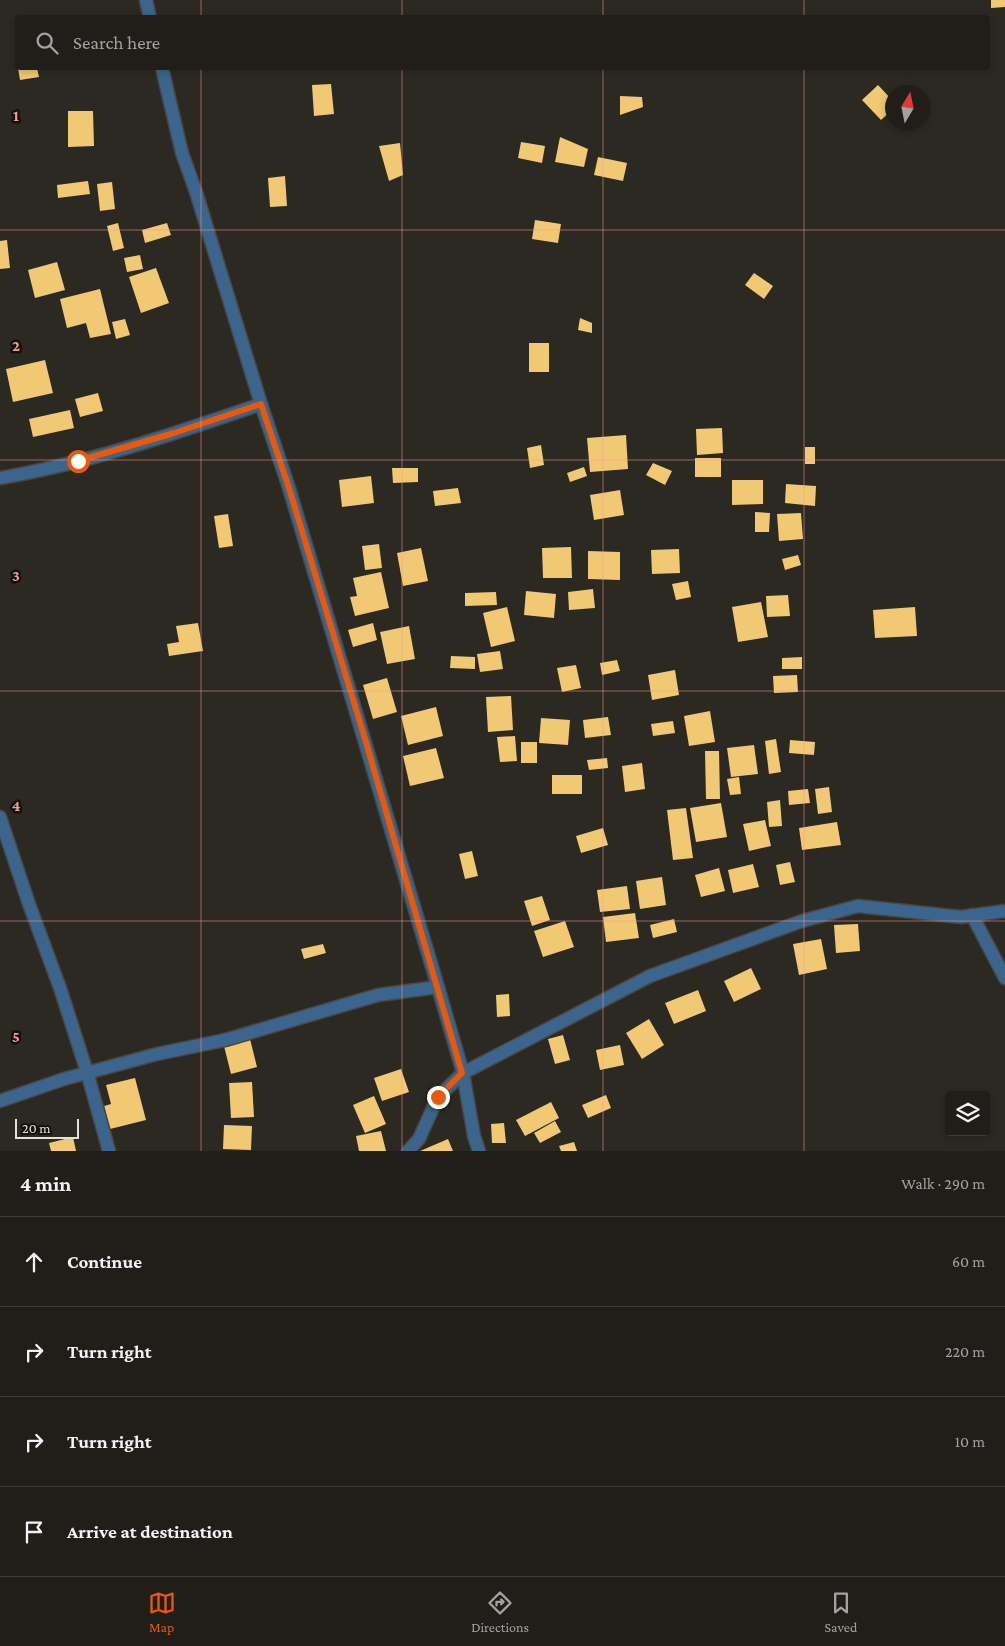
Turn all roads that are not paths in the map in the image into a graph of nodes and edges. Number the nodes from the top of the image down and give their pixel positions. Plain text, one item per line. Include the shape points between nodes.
1 (146, 0) edge
2 (149, 15) edge
3 (162, 70) edge
4 (261, 404) junction
5 (0, 478) edge
6 (0, 817) edge
7 (1005, 911) edge
8 (972, 915) junction
9 (1005, 978) edge
10 (438, 987) junction
11 (88, 1072) junction
12 (462, 1073) junction
13 (0, 1101) edge
14 (109, 1151) edge
15 (408, 1151) edge
16 (479, 1151) edge

1 - 2 street
3 - 4 street via 182,153
4 - 5 street via 78,461
4 - 10 street
6 - 11 street
7 - 8 street
8 - 9 street
8 - 12 street via 858,906 802,920 650,976
10 - 11 street via 378,995 225,1040
10 - 12 street
11 - 13 street
11 - 14 street
12 - 15 street via 438,1097 419,1139
12 - 16 street

